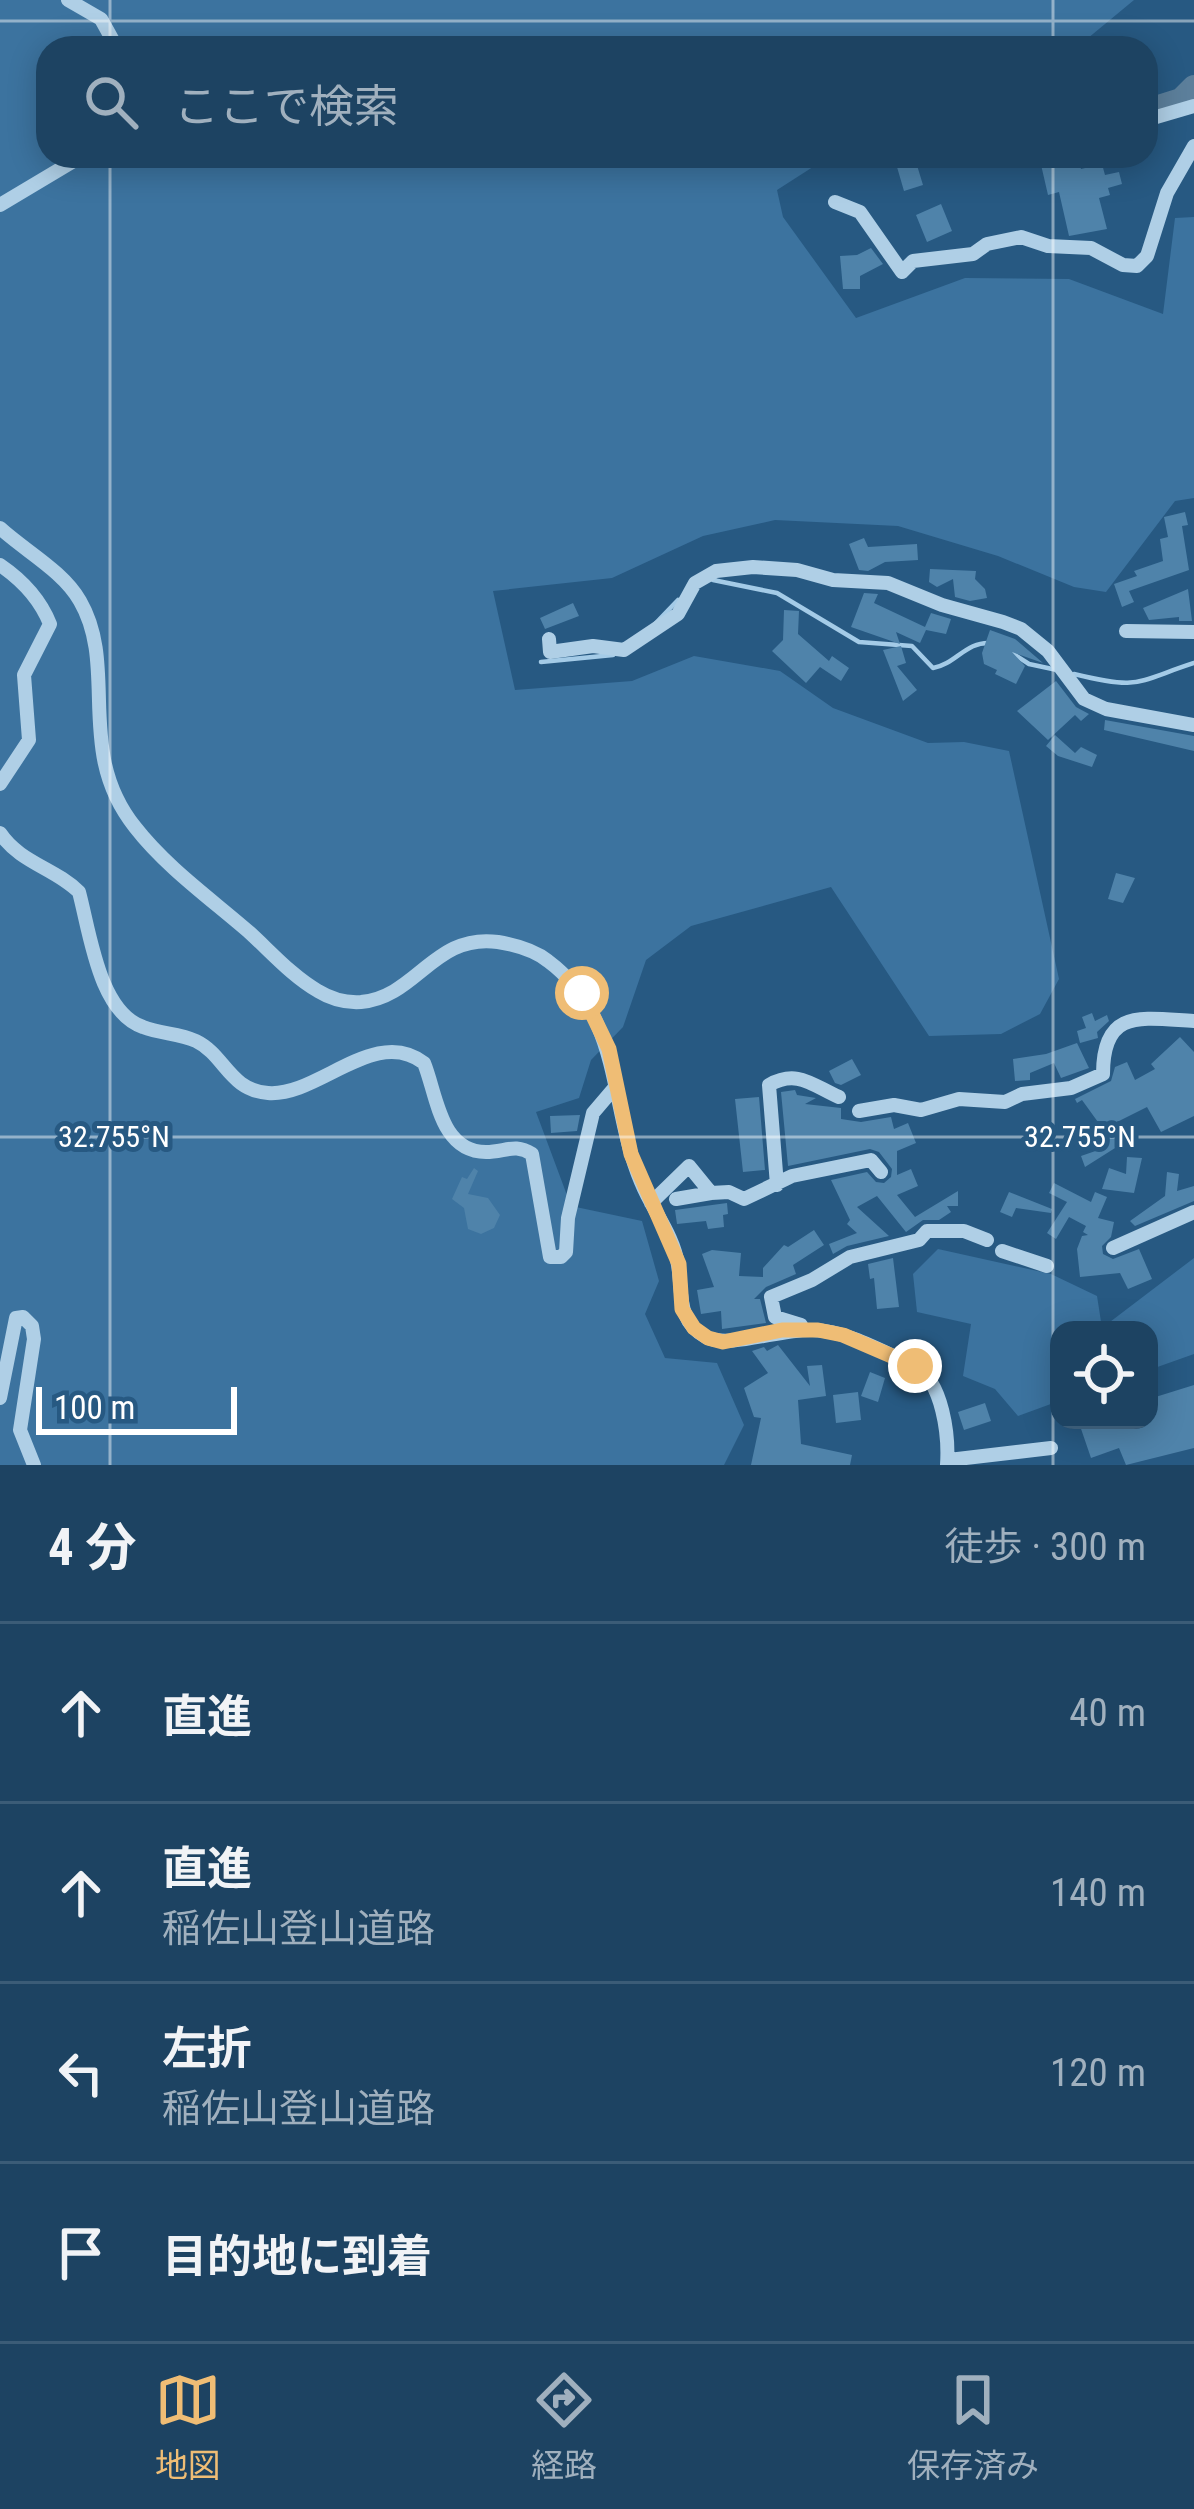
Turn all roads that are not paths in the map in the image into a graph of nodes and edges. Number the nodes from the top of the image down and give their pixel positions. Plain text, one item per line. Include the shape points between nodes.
1 (68, 0) edge
2 (110, 36) edge
3 (1194, 106) edge
4 (1158, 116) edge
5 (1194, 146) edge
6 (62, 168) edge
7 (835, 202) dead end
8 (0, 205) edge
9 (0, 528) edge
10 (0, 565) edge
11 (1126, 632) dead end
12 (1194, 632) edge
13 (549, 639) dead end
14 (1194, 725) edge
15 (0, 784) edge
16 (0, 833) edge
17 (1194, 1021) edge
18 (616, 1085) junction
19 (838, 1097) dead end
20 (859, 1111) dead end
21 (881, 1172) dead end
22 (777, 1185) junction
23 (710, 1193) junction
24 (676, 1199) dead end
25 (651, 1203) junction
26 (1194, 1212) edge
27 (987, 1240) dead end
28 (1113, 1248) dead end
29 (1003, 1251) dead end
30 (1047, 1266) dead end
31 (818, 1330) junction
32 (0, 1398) edge
33 (1051, 1448) dead end
34 (948, 1463) edge
35 (34, 1465) edge

1 - 2 street via 101,19
3 - 4 street
5 - 7 street via 1137,266 1021,236 973,254 913,261 902,272 860,212
6 - 8 street
9 - 18 street via 72,589 87,614 105,770 128,816 167,860 295,975 336,1000 364,1002 398,989 457,945 489,941 547,960 582,993
10 - 15 street via 50,624 24,675 28,740
11 - 12 street
13 - 14 street via 550,652 624,650 678,614 695,584 716,571 797,570 887,583 1004,622 1048,651 1084,698 1106,710
16 - 18 street via 79,892 111,1003 124,1017 206,1046 237,1082 278,1093 360,1058 398,1054 424,1063 438,1113 457,1140 473,1150 517,1146 532,1154 550,1257 566,1252 592,1113
17 - 20 street via 1114,1028 1103,1074 1058,1092
18 - 25 street
19 - 22 street via 803,1077 769,1085
21 - 22 street via 872,1160
22 - 23 street via 744,1198
23 - 24 street
23 - 25 street via 689,1166
25 - 31 street via 679,1264 682,1309 694,1328 723,1342
26 - 28 street
27 - 31 street via 927,1231 850,1257 771,1297 776,1317
29 - 30 street
31 - 34 street via 925,1372 943,1418
32 - 35 street via 16,1318 23,1317 34,1339 20,1430
33 - 34 street

